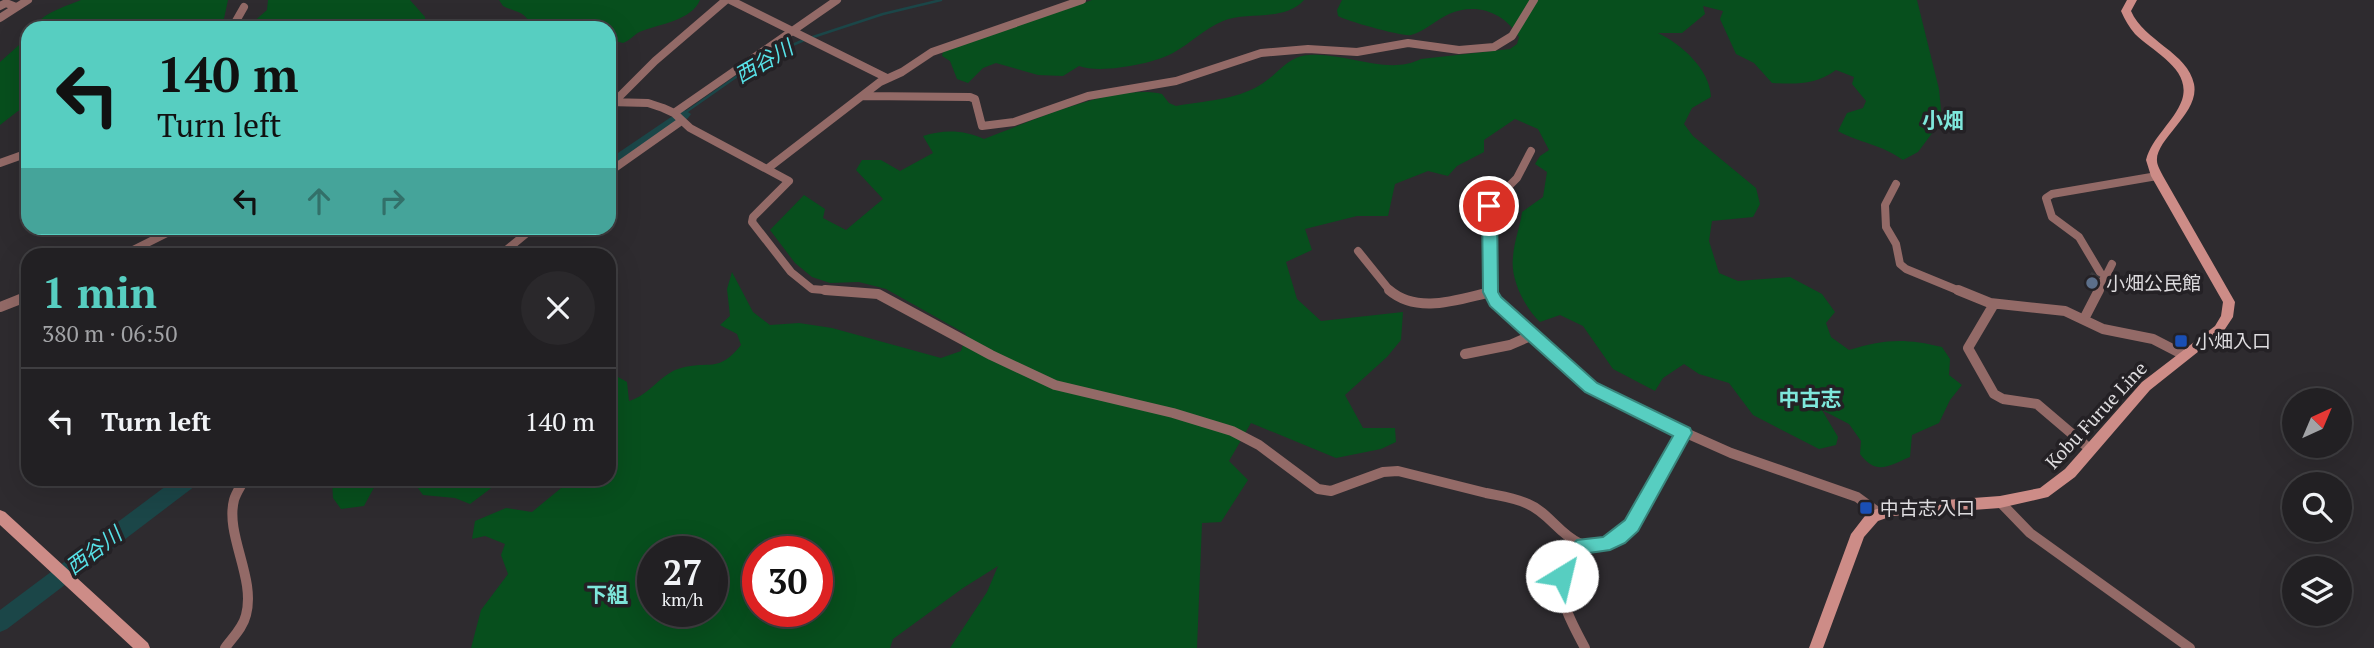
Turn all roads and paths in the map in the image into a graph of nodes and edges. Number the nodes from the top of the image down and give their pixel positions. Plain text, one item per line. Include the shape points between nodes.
1 (28, 0) edge
2 (728, 0) edge
3 (837, 0) edge
4 (1082, 0) edge
5 (1534, 0) edge
6 (2132, 0) edge
7 (0, 6) edge
8 (16, 7) junction
9 (244, 7) dead end
10 (0, 18) edge
11 (236, 21) edge
12 (793, 30) junction
13 (887, 78) junction
14 (862, 96) junction
15 (616, 98) edge
16 (616, 102) edge
17 (674, 113) junction
18 (680, 121) junction
19 (1531, 151) dead end
20 (21, 156) edge
21 (0, 163) edge
22 (616, 167) edge
23 (767, 169) junction
24 (2157, 176) junction
25 (1896, 184) dead end
26 (163, 235) edge
27 (524, 235) edge
28 (137, 248) edge
29 (509, 248) edge
30 (1358, 251) dead end
31 (2112, 264) dead end
32 (2104, 279) junction
33 (1491, 292) junction
34 (21, 299) edge
35 (1994, 304) junction
36 (0, 307) edge
37 (2084, 318) junction
38 (1533, 335) junction
39 (1465, 354) dead end
40 (2184, 355) junction
41 (1684, 433) junction
42 (2091, 450) junction
43 (241, 486) edge
44 (2000, 502) junction
45 (1879, 513) junction
46 (0, 516) edge
47 (1583, 545) junction
48 (143, 648) edge
49 (225, 648) edge
50 (1585, 648) edge
51 (1815, 648) edge
52 (2190, 648) edge

1 - 8 street
2 - 12 street
2 - 15 street
3 - 12 street
4 - 13 street via 954,42
5 - 14 street via 1512,36 1494,47 1459,50 1408,43 1357,52 1308,49 1261,53 1177,81 1074,99 1000,125 982,126 971,97
6 - 24 main road via 2126,11 2131,24 2169,55 2189,86 2187,100 2152,155
7 - 8 street
8 - 10 street
9 - 11 street
12 - 13 street
12 - 17 street
13 - 14 street
14 - 23 street
16 - 17 street via 648,103
17 - 18 street
18 - 22 street
18 - 23 street
19 - 33 street via 1517,178 1489,206
20 - 21 street
23 - 47 street via 789,181 752,222 791,272 812,289 878,293 1055,385 1231,431 1259,445 1318,489 1338,489 1383,472 1412,474 1527,503
24 - 32 street via 2046,198 2052,217 2079,237
24 - 40 main road, Kobu Furue Line via 2228,302 2224,323
25 - 35 street via 1885,205 1885,216 1902,267
26 - 28 street
27 - 29 street
30 - 33 street via 1394,294 1412,302 1426,304
31 - 32 street
32 - 37 street
33 - 38 street
34 - 36 street
35 - 37 street via 2045,307
35 - 42 street via 1968,348 1994,394 2003,400 2037,404
37 - 40 street via 2113,332 2153,339
38 - 39 street
38 - 41 street via 1605,397
40 - 42 main road, Kobu Furue Line via 2146,386
41 - 45 street via 1857,497
41 - 47 street via 1632,526 1604,545
42 - 44 main road, Kobu Furue Line via 2057,485 2043,493
43 - 49 street via 233,513 248,601 243,622
44 - 45 main road, Kobu Furue Line
44 - 52 street via 2030,533
45 - 51 main road via 1857,534
46 - 48 main road
47 - 50 street via 1565,567 1562,593

